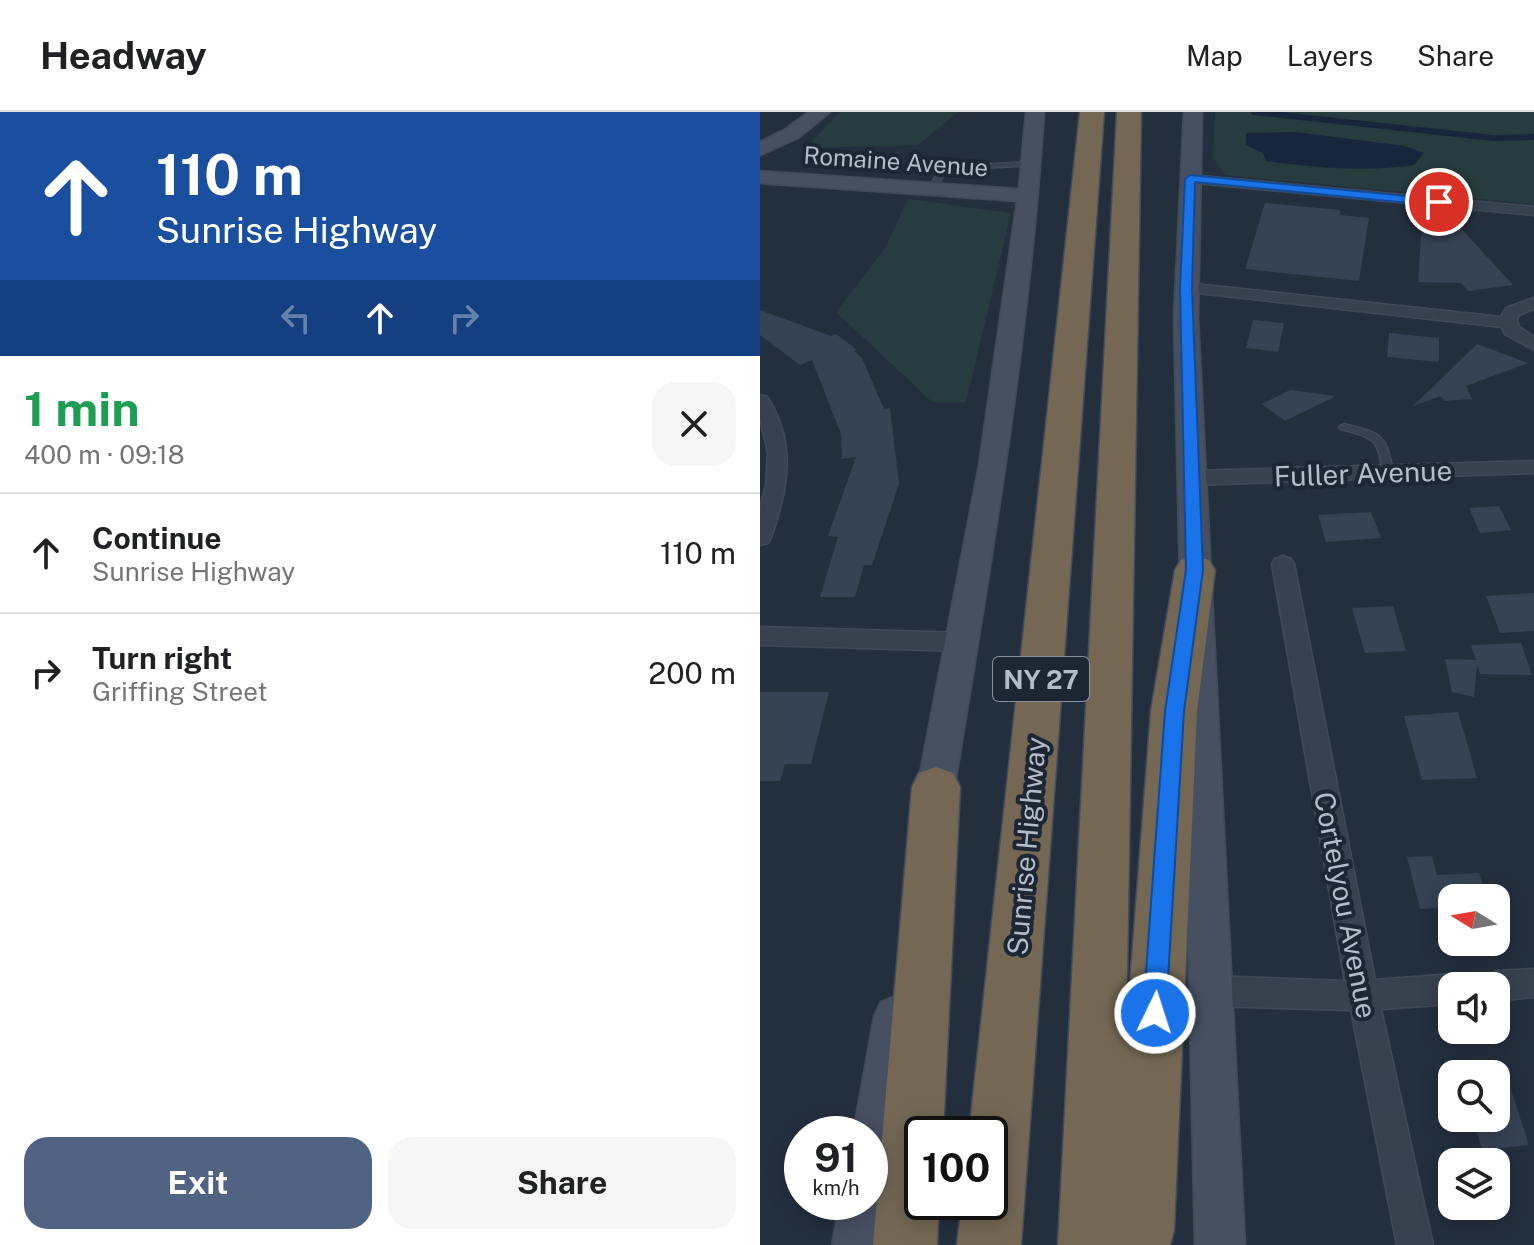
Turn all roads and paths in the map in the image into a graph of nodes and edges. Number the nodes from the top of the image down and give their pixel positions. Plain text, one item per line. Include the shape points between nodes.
1 (821, 112) edge
2 (1035, 112) edge
3 (1092, 112) edge
4 (1129, 112) edge
5 (1193, 112) edge
6 (791, 134) junction
7 (760, 149) edge
8 (766, 178) edge
9 (1190, 179) junction
10 (1030, 180) junction
11 (931, 190) junction
12 (1534, 211) edge
13 (1186, 288) junction
14 (1534, 303) edge
15 (1509, 323) junction
16 (1534, 345) edge
17 (760, 401) edge
18 (1344, 427) dead end
19 (1534, 467) edge
20 (1388, 472) junction
21 (1193, 478) junction
22 (760, 538) edge
23 (1283, 564) dead end
24 (1195, 570) junction
25 (760, 636) edge
26 (962, 642) junction
27 (936, 787) junction
28 (1534, 983) edge
29 (1510, 985) edge
30 (1438, 990) edge
31 (1211, 991) junction
32 (1363, 996) junction
33 (879, 1116) edge
34 (861, 1220) edge
35 (857, 1245) edge
36 (905, 1245) edge
37 (989, 1245) edge
38 (1090, 1245) edge
39 (1138, 1245) edge
40 (1220, 1245) edge
41 (1415, 1245) edge

1 - 6 main road
2 - 10 main road
3 - 37 highway, Sunrise Highway / NY 27
4 - 38 highway, NY 27
5 - 9 main road
6 - 7 main road
6 - 8 main road via 762,160
8 - 11 main road, Romaine Avenue
9 - 12 street
9 - 13 main road
10 - 11 main road, Romaine Avenue
10 - 11 lane via 944,168
10 - 26 main road via 1018,309
13 - 15 street
13 - 21 main road
14 - 15 street via 1512,312
15 - 16 street
17 - 22 street via 776,433 780,466
18 - 20 lane via 1383,442
19 - 20 street, Fuller Avenue
20 - 21 street, Fuller Avenue
21 - 24 main road
23 - 32 street, Cortelyou Avenue
24 - 31 main road
24 - 39 highway via 1174,711
25 - 26 street
26 - 27 main road
27 - 33 main road
27 - 36 highway
28 - 29 street
30 - 32 street
31 - 32 street
31 - 40 main road
32 - 41 street, Cortelyou Avenue
34 - 35 main road

